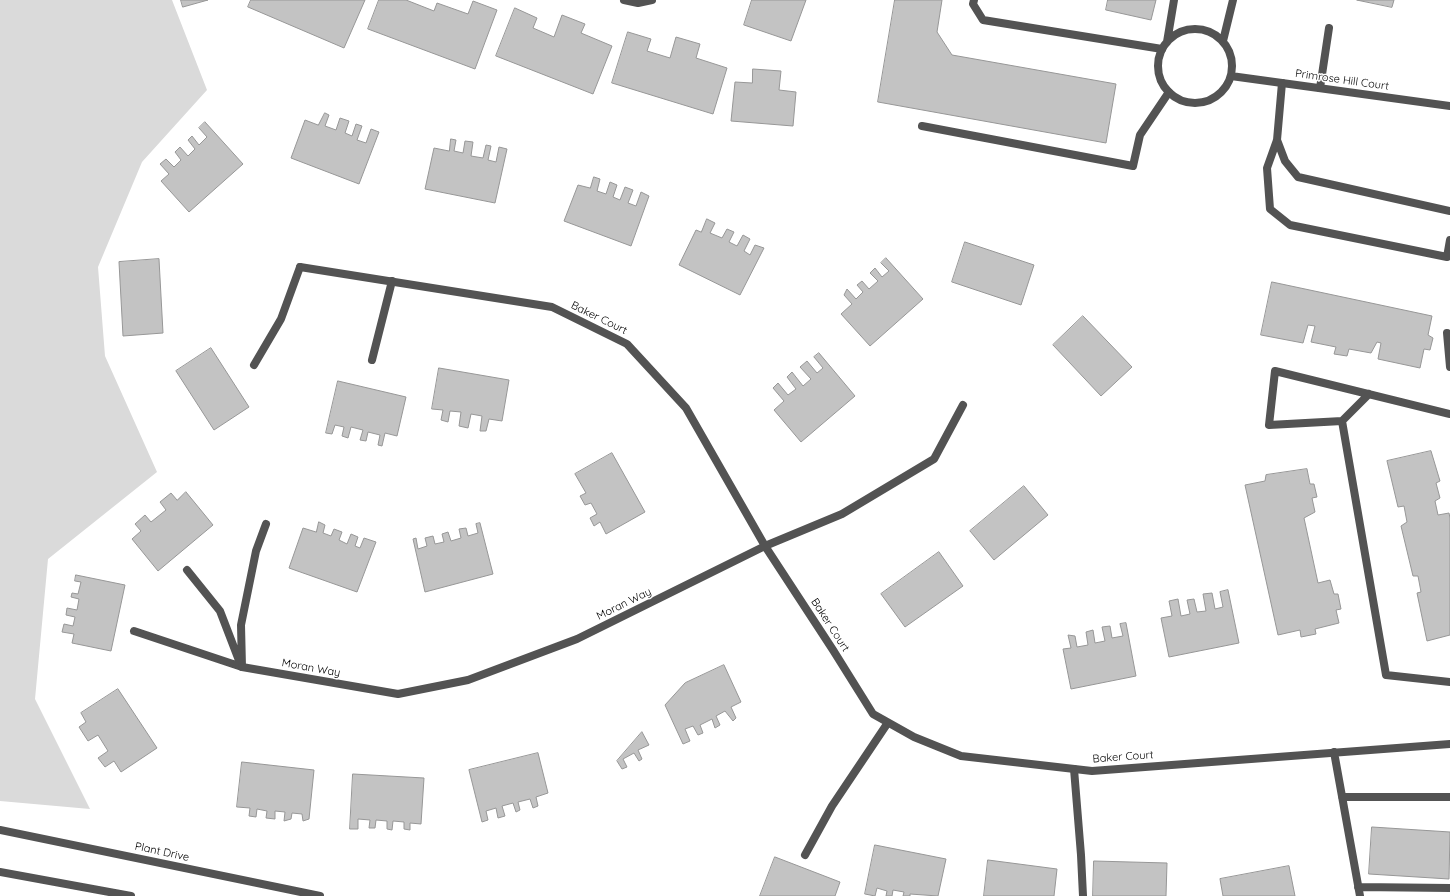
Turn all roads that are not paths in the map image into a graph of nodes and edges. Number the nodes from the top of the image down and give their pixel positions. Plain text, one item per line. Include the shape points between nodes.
1 (624, 0) edge
2 (652, 0) edge
3 (974, 0) edge
4 (1174, 0) edge
5 (1233, 0) edge
6 (1329, 28) dead end
7 (1223, 41) junction
8 (1167, 42) junction
9 (1162, 49) junction
10 (1231, 76) junction
11 (1282, 83) junction
12 (1320, 88) junction
13 (1170, 92) junction
14 (1450, 106) edge
15 (922, 126) dead end
16 (1277, 140) junction
17 (1450, 211) edge
18 (1450, 240) edge
19 (392, 282) junction
20 (1447, 333) dead end
21 (372, 360) dead end
22 (254, 365) dead end
23 (1450, 367) edge
24 (1370, 394) junction
25 (963, 405) dead end
26 (1450, 414) edge
27 (1342, 421) junction
28 (266, 524) dead end
29 (765, 546) junction
30 (187, 570) dead end
31 (134, 631) dead end
32 (242, 667) junction
33 (1450, 682) edge
34 (887, 724) junction
35 (1450, 744) edge
36 (1334, 752) junction
37 (1074, 769) junction
38 (1342, 797) junction
39 (1450, 797) edge
40 (0, 830) edge
41 (805, 855) dead end
42 (0, 872) edge
43 (1358, 887) junction
44 (1450, 888) edge
45 (131, 896) edge
46 (320, 896) edge
47 (1083, 896) edge
48 (1360, 896) edge

1 - 2 street via 638,3
3 - 9 street via 973,4 983,20
4 - 8 street
5 - 7 street
6 - 12 street
7 - 8 street via 1201,30 1189,30 1177,34
7 - 10 street via 1232,64
8 - 9 street
9 - 13 street via 1159,72 1162,83
10 - 11 street, Primrose Hill Court
10 - 13 street via 1225,88 1205,101 1192,103
11 - 12 street, Primrose Hill Court
11 - 16 street
12 - 14 street, Primrose Hill Court
13 - 15 street via 1140,135 1133,166
16 - 17 street via 1285,161 1298,177
16 - 18 street via 1267,168 1270,209 1290,225 1447,257
19 - 21 street
19 - 22 street, Baker Court via 300,267 281,319
19 - 29 street, Baker Court via 552,306 627,344 686,408
20 - 23 street
24 - 26 street
24 - 27 street
24 - 27 street via 1275,371 1269,425
25 - 29 street, Moran Way via 934,459 842,514
27 - 33 street via 1386,675
28 - 32 street via 256,551 242,625
29 - 32 street, Moran Way via 577,639 468,680 398,694
29 - 34 street, Baker Court via 873,714
30 - 32 street via 220,611
31 - 32 street, Moran Way
34 - 37 street, Baker Court via 961,756
34 - 41 street via 832,806
35 - 36 street, Baker Court
36 - 37 street, Baker Court via 1092,771
36 - 38 street
37 - 47 street
38 - 39 street
38 - 43 street
40 - 46 street, Plant Drive
42 - 45 street
43 - 44 street
43 - 48 street

